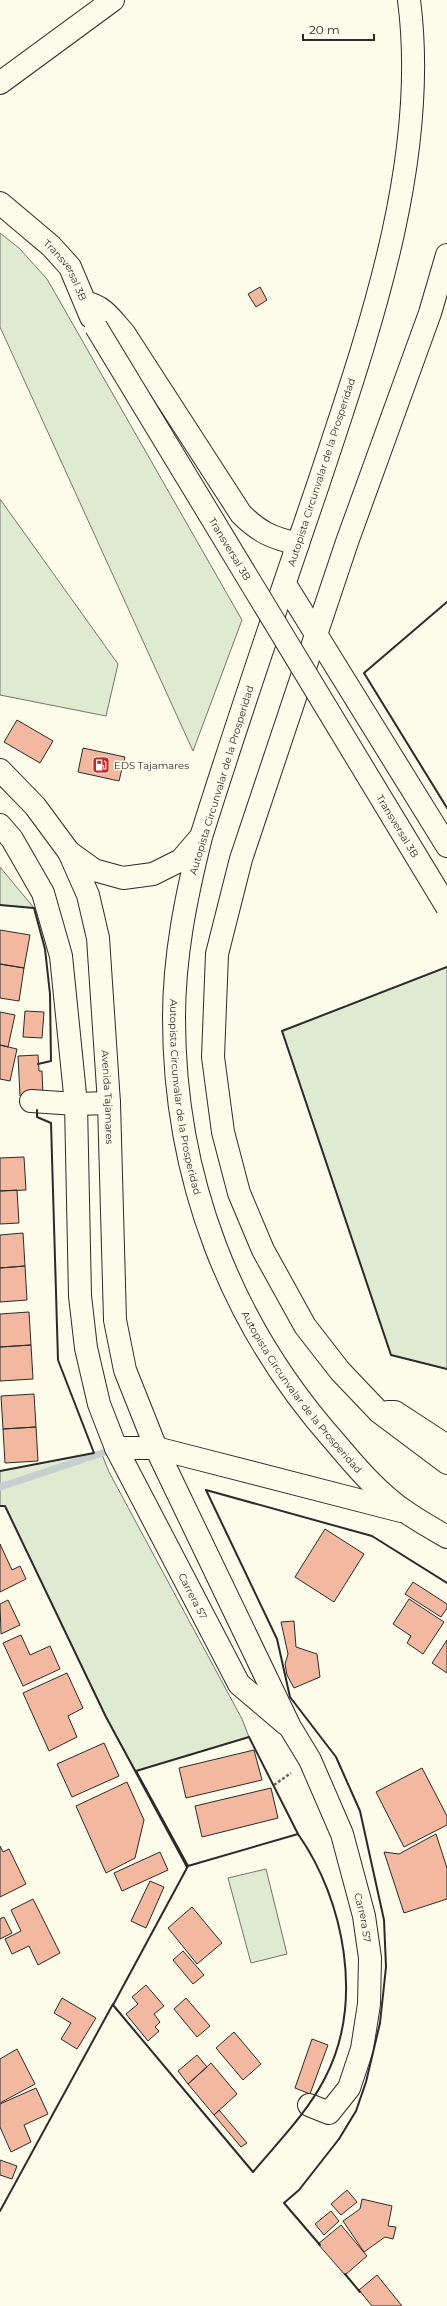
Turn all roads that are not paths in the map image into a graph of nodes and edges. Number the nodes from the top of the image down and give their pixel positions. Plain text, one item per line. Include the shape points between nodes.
1 (113, 0) edge
2 (409, 0) edge
3 (0, 83) edge
4 (0, 203) edge
5 (447, 255) edge
6 (86, 303) junction
7 (298, 544) junction
8 (284, 584) junction
9 (316, 635) junction
10 (0, 770) edge
11 (0, 825) edge
12 (201, 837) junction
13 (447, 846) edge
14 (69, 852) junction
15 (447, 907) edge
16 (31, 1101) dead end
17 (109, 1103) junction
18 (76, 1104) junction
19 (379, 1412) junction
20 (447, 1446) edge
21 (116, 1448) junction
22 (156, 1448) junction
23 (447, 1464) edge
24 (405, 1512) junction
25 (447, 1537) edge
26 (250, 1641) junction
27 (216, 1644) junction
28 (290, 1727) junction
29 (308, 2105) dead end

1 - 3 main road
2 - 7 main road, Autopista Circunvalar de la Prosperidad via 413,34 412,116 402,190 375,300 342,412
4 - 6 main road, Transversal 3B via 51,246 70,267
5 - 9 main road via 430,313
6 - 7 main road via 107,313 124,333 241,514 256,529 276,539
6 - 15 main road, Transversal 3B, bridge via 96,327
7 - 8 main road, Autopista Circunvalar de la Prosperidad
8 - 9 main road
8 - 12 main road, Autopista Circunvalar de la Prosperidad
9 - 13 main road
9 - 19 main road via 241,859 225,916 217,954 213,1057 223,1132 239,1193 263,1250 305,1326 340,1371
10 - 14 main road, Avenida Tajamares via 35,806
11 - 18 main road via 12,839 43,893 61,956
12 - 14 main road via 181,860 154,874 123,878 94,870
12 - 24 main road, Autopista Circunvalar de la Prosperidad via 186,894 180,931 174,1019 179,1103 189,1162 201,1206 238,1300 276,1368 307,1411 363,1474
14 - 17 main road, Avenida Tajamares via 88,895 98,938
16 - 18 main road
17 - 18 main road
17 - 22 main road, Avenida Tajamares via 115,1320 125,1370
18 - 21 main road via 80,1296 86,1348 99,1404
19 - 20 main road via 395,1412
19 - 23 main road
21 - 22 main road
21 - 27 main road, Carrera 57
22 - 24 main road
22 - 26 main road, Carrera 57
24 - 25 main road, Autopista Circunvalar de la Prosperidad
26 - 27 main road
26 - 28 main road, Carrera 57
27 - 28 main road, Carrera 57 via 239,1684
28 - 29 main road, Carrera 57 via 310,1760 342,1834 364,1916 370,1958 369,2004 362,2049 349,2088 329,2113

